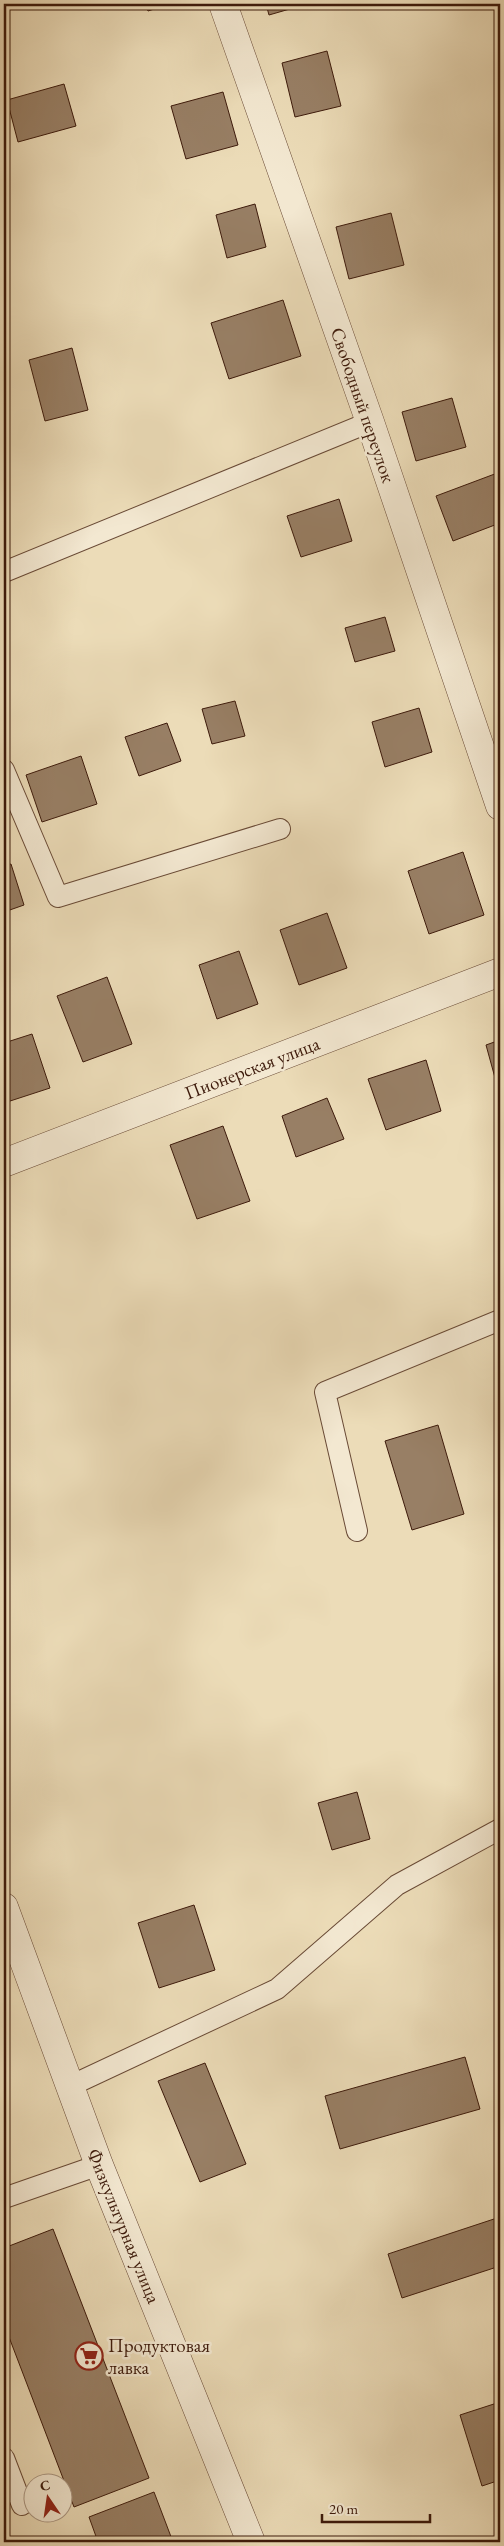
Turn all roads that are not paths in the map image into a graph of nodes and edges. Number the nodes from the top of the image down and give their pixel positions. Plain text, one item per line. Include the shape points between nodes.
1 (224, 4) edge
2 (370, 422) junction
3 (4, 572) edge
4 (4, 770) edge
5 (500, 806) edge
6 (280, 829) dead end
7 (500, 972) edge
8 (4, 1163) edge
9 (500, 1320) edge
10 (357, 1532) dead end
11 (500, 1829) edge
12 (4, 1907) edge
13 (70, 2086) junction
14 (99, 2164) junction
15 (4, 2198) edge
16 (4, 2458) edge
17 (22, 2505) dead end
18 (251, 2542) edge

1 - 2 street, Свободный переулок
2 - 3 lane
2 - 5 street, Свободный переулок
4 - 6 lane via 58,896
7 - 8 street, Пионерская улица
9 - 10 lane via 325,1392
11 - 13 lane via 397,1885 277,1989
12 - 13 street, Физкультурная улица
13 - 14 street, Физкультурная улица
14 - 15 lane
14 - 18 street, Физкультурная улица
16 - 17 lane

